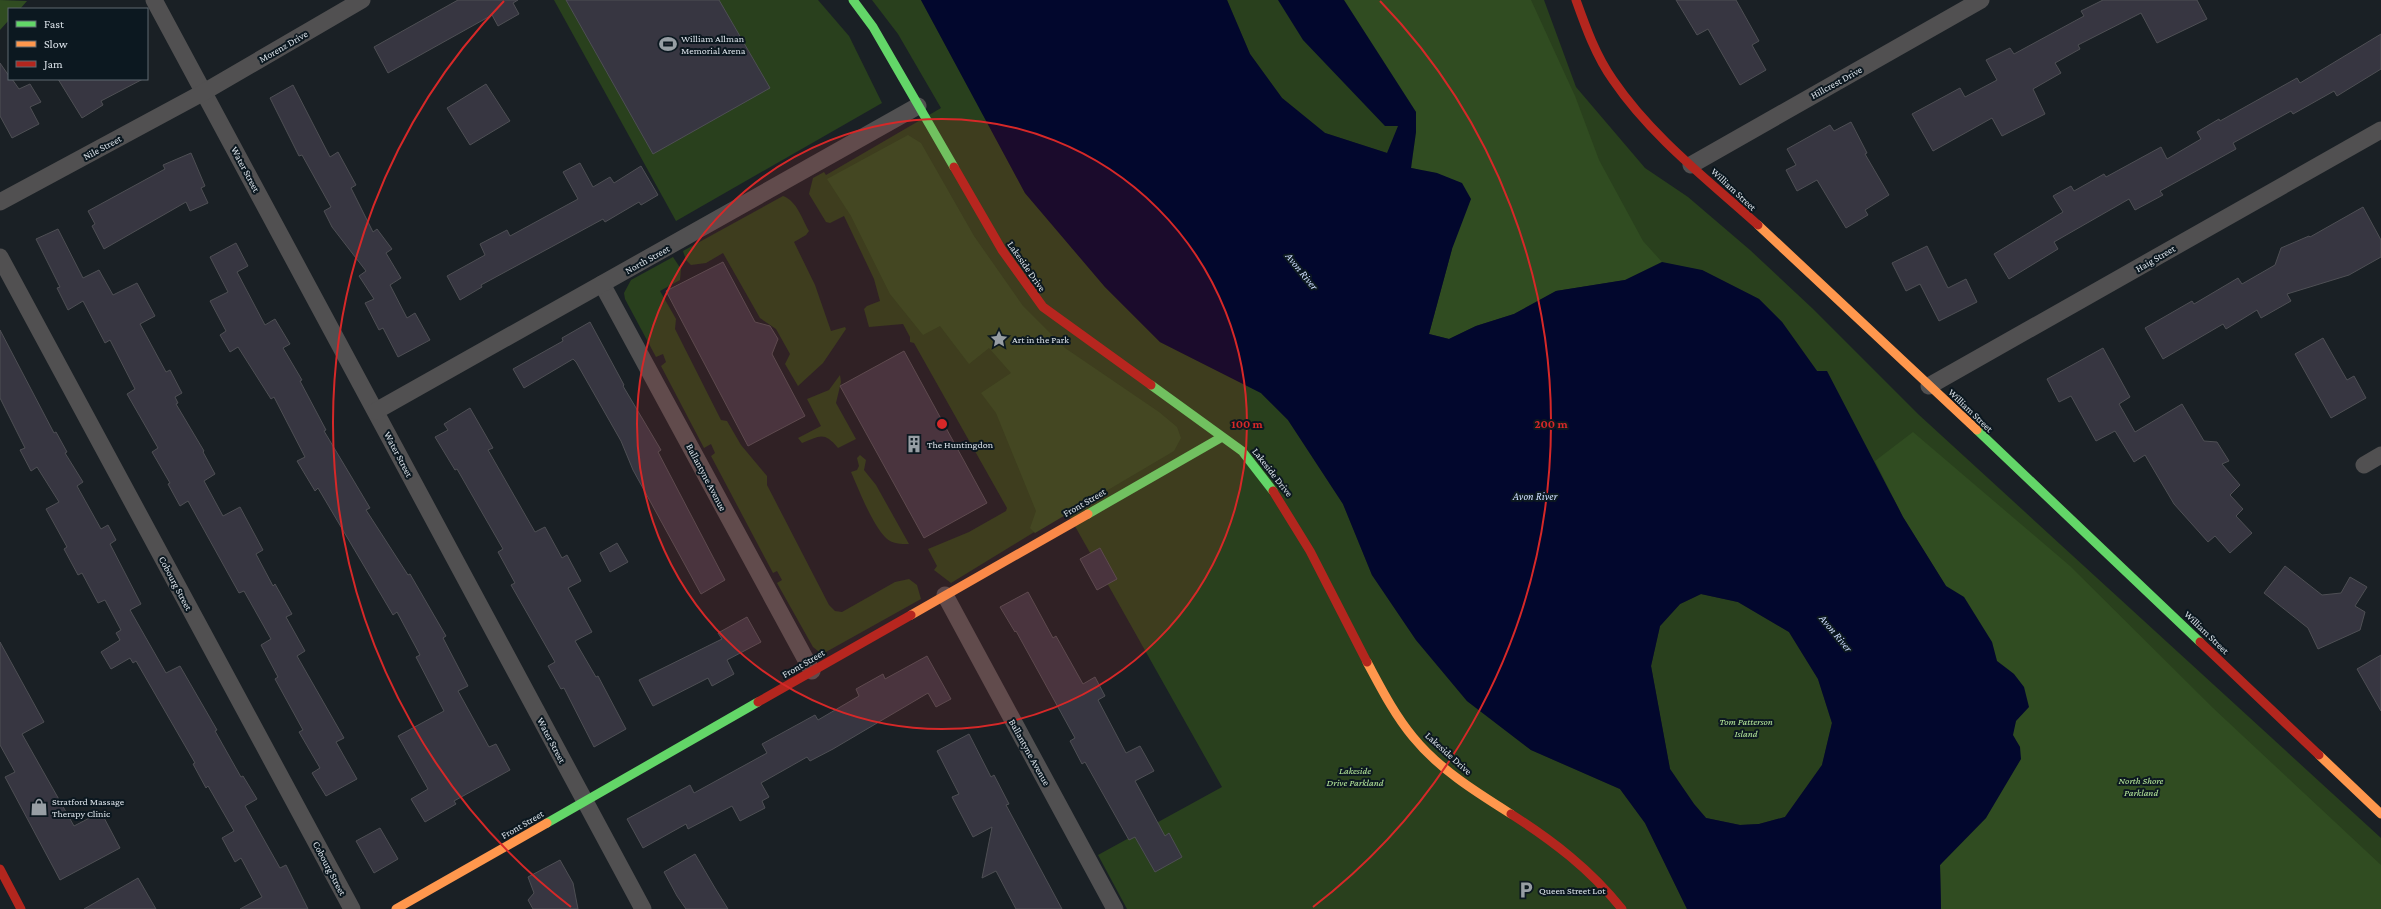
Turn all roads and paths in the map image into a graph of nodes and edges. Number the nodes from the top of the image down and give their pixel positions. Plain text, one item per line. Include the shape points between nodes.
1 (154, 0) edge
2 (362, 0) edge
3 (853, 0) edge
4 (1576, 0) edge
5 (1981, 0) edge
6 (204, 92) junction
7 (918, 106) junction
8 (2381, 130) edge
9 (1691, 165) junction
10 (0, 202) edge
11 (0, 257) edge
12 (602, 284) junction
13 (1929, 386) junction
14 (376, 411) junction
15 (1222, 437) junction
16 (2381, 455) edge
17 (2364, 465) dead end
18 (945, 595) junction
19 (812, 671) junction
20 (585, 800) junction
21 (2378, 807) edge
22 (0, 869) edge
23 (21, 909) edge
24 (352, 909) edge
25 (396, 909) edge
26 (643, 909) edge
27 (1115, 909) edge
28 (1622, 909) edge

1 - 6 street, Water Street
2 - 6 street, Morenz Drive
3 - 7 street, Lakeside Drive via 873,27
4 - 9 street, William Street via 1588,34 1612,79 1632,106
5 - 9 street, Hillcrest Drive
6 - 10 street, Nile Street
6 - 14 street, Water Street
7 - 12 street, North Street
7 - 15 street, Lakeside Drive via 1002,250 1043,306
8 - 13 street, Haig Street
9 - 13 street, William Street
11 - 24 street, Cobourg Street
12 - 14 street, North Street
12 - 19 street, Ballantyne Avenue
13 - 21 street, William Street
14 - 20 street, Water Street
15 - 18 street, Front Street
15 - 28 street, Lakeside Drive via 1255,465 1287,507 1386,697 1422,746 1472,789 1512,812 1581,865
16 - 17 street
18 - 19 street, Front Street
18 - 27 street, Ballantyne Avenue
19 - 20 street, Front Street
20 - 25 street, Front Street
20 - 26 street, Water Street
22 - 23 street

